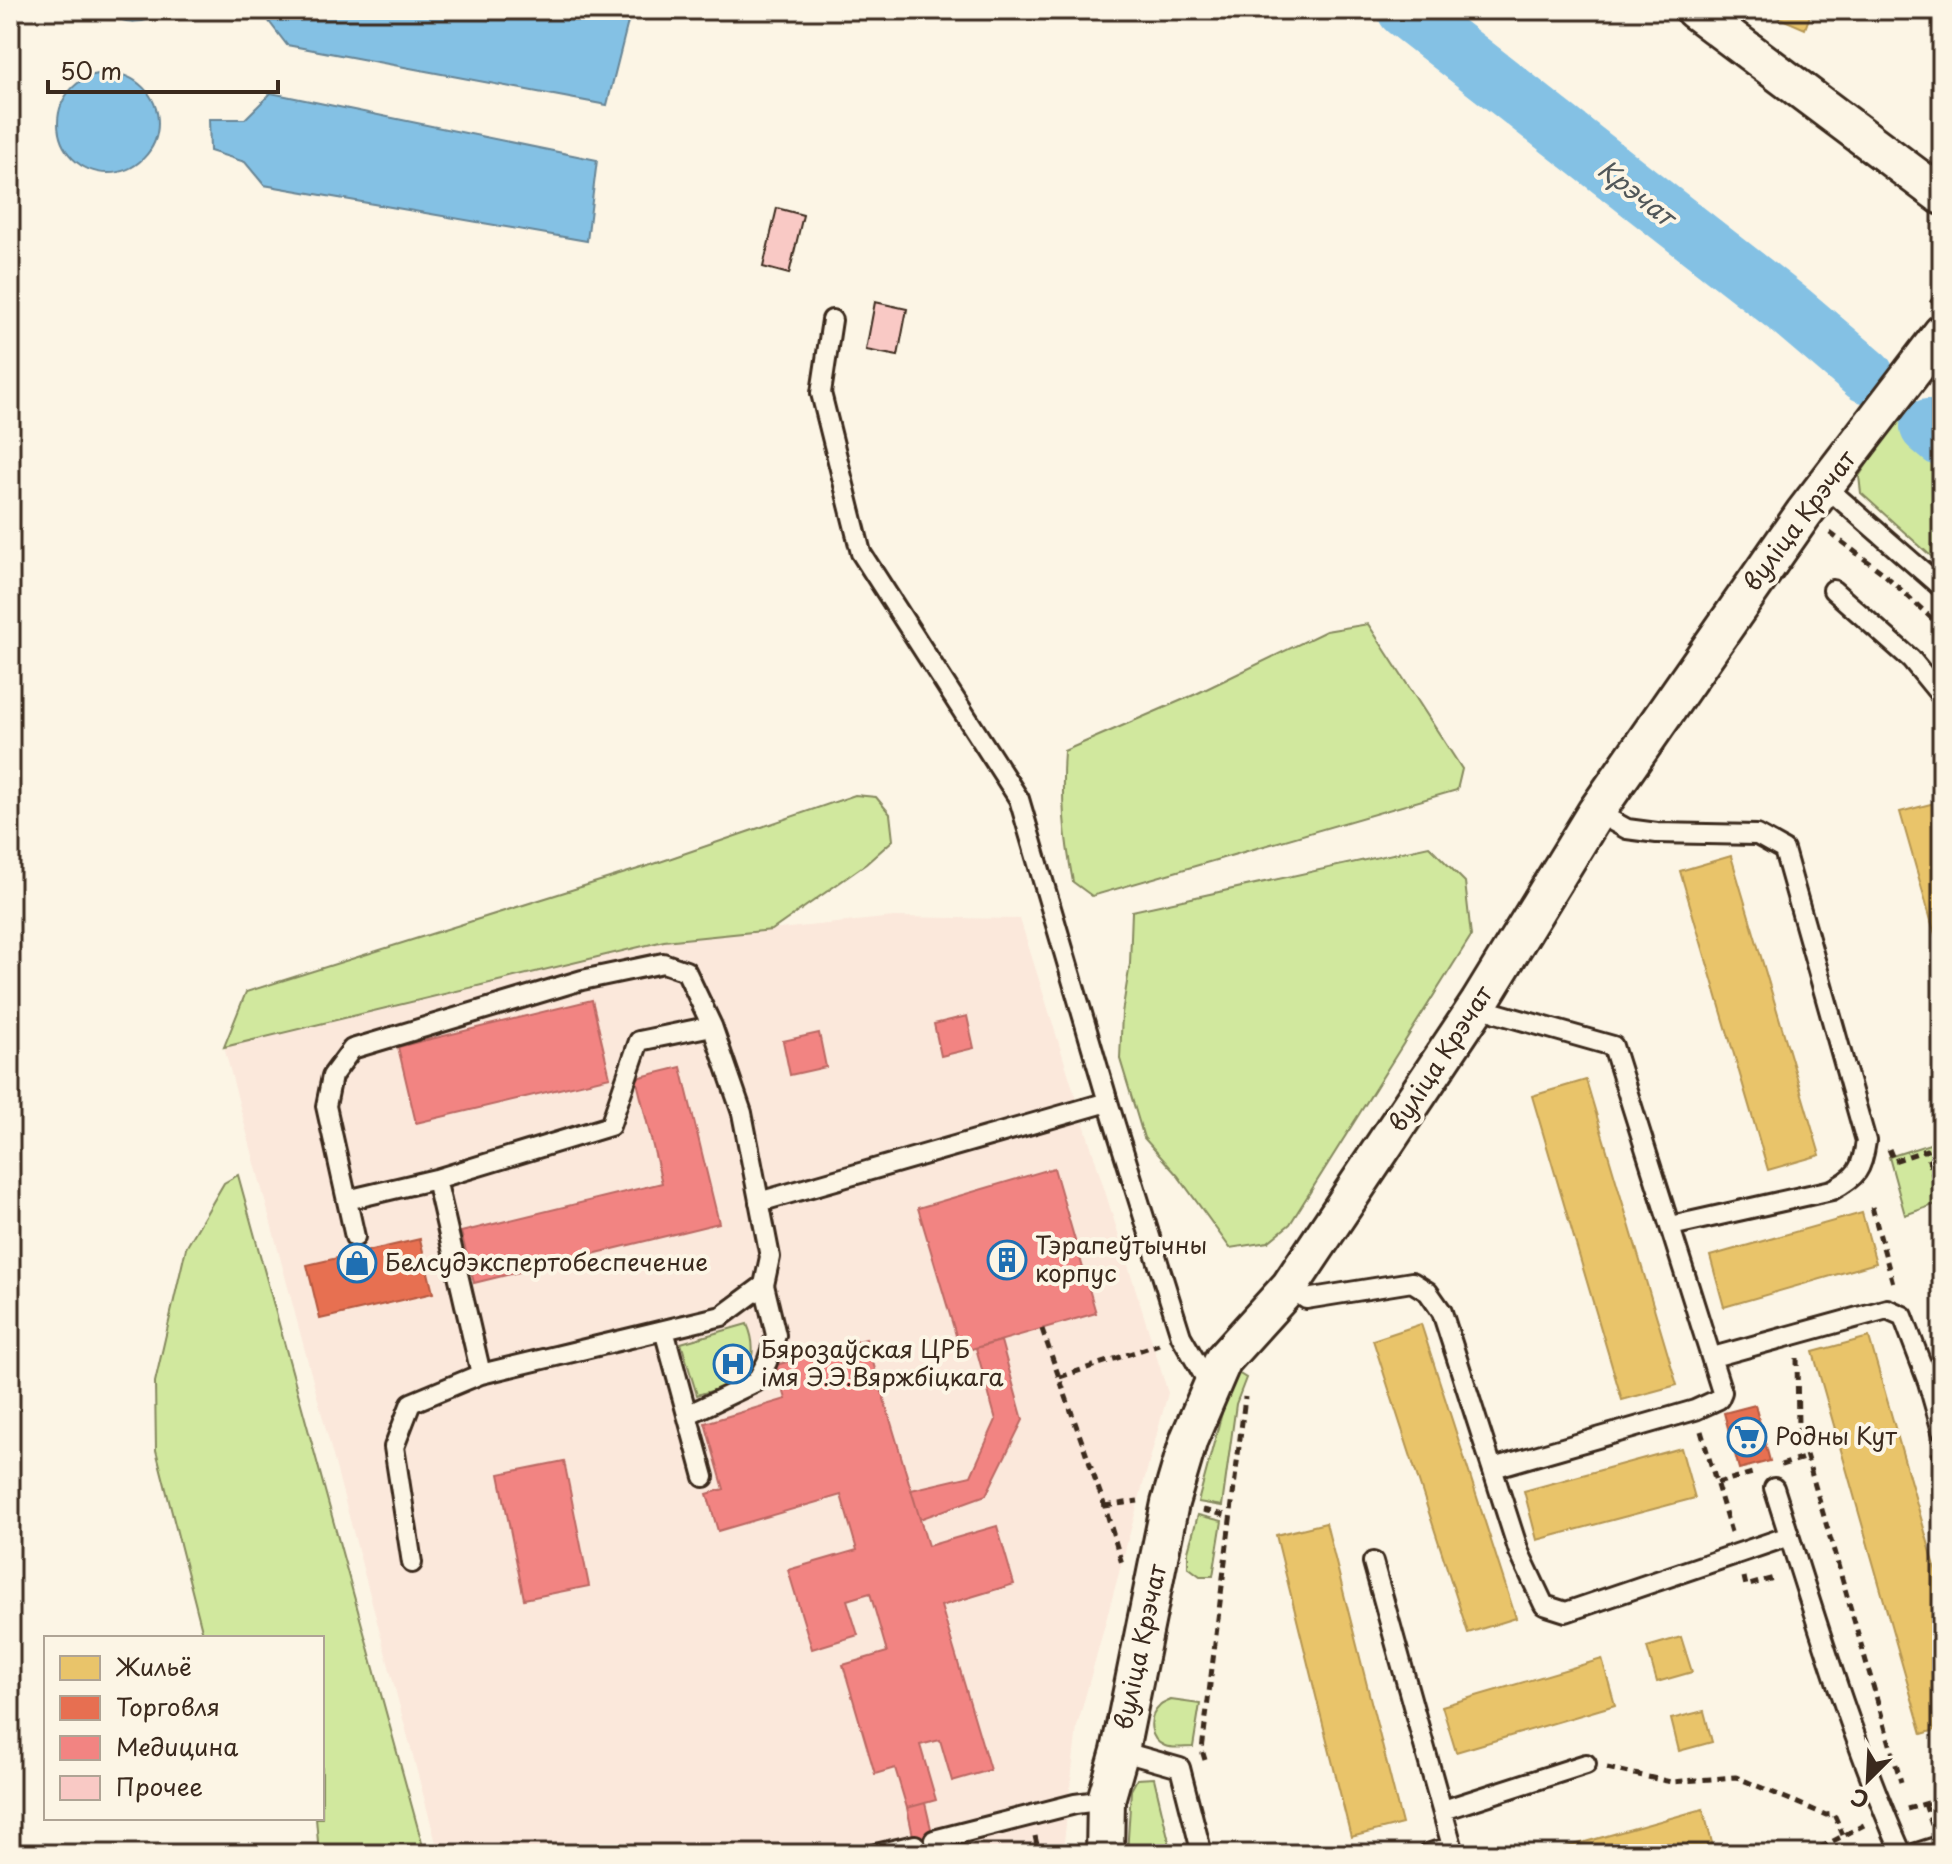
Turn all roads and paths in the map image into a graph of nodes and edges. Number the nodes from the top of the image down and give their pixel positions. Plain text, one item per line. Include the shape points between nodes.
1 (1694, 10) edge
2 (1942, 196) edge
3 (832, 320) dead end
4 (1942, 333) edge
5 (1814, 500) junction
6 (1942, 588) edge
7 (1833, 590) dead end
8 (1942, 628) edge
9 (1942, 697) edge
10 (1596, 812) junction
11 (1479, 1003) junction
12 (712, 1026) junction
13 (1108, 1102) junction
14 (1889, 1147) dead end
15 (1942, 1149) edge
16 (1930, 1163) junction
17 (436, 1179) junction
18 (347, 1200) junction
19 (759, 1202) junction
20 (1942, 1204) edge
21 (1872, 1207) dead end
22 (1671, 1226) junction
23 (355, 1237) dead end
24 (764, 1285) junction
25 (1290, 1286) junction
26 (1887, 1309) junction
27 (1042, 1329) dead end
28 (664, 1330) junction
29 (1797, 1333) junction
30 (1181, 1336) junction
31 (1713, 1357) junction
32 (481, 1374) junction
33 (1060, 1377) junction
34 (1210, 1386) junction
35 (1246, 1390) dead end
36 (1695, 1410) junction
37 (687, 1415) junction
38 (1942, 1431) edge
39 (1493, 1468) junction
40 (704, 1477) dead end
41 (1774, 1488) dead end
42 (1789, 1536) junction
43 (1737, 1553) junction
44 (1373, 1562) dead end
45 (412, 1563) dead end
46 (1800, 1569) junction
47 (1120, 1581) dead end
48 (1120, 1751) junction
49 (1586, 1764) joint
50 (1206, 1765) dead end
51 (1904, 1793) dead end
52 (1106, 1800) junction
53 (1443, 1810) junction
54 (1843, 1835) dead end
55 (1942, 1845) edge
56 (876, 1854) edge
57 (1105, 1854) edge
58 (1202, 1854) edge
59 (1428, 1854) edge
60 (1902, 1854) edge
61 (1914, 1854) edge

1 - 2 street
3 - 13 lane via 821,393 861,553 1019,799
4 - 5 street, вуліца Крэчат
5 - 6 lane
5 - 8 path
5 - 10 street, вуліца Крэчат
7 - 9 lane via 1911,659
10 - 11 street, вуліца Крэчат
10 - 22 lane via 1627,829 1757,835 1784,850 1866,1141 1863,1163 1851,1180 1832,1190
11 - 22 lane via 1496,1013 1613,1046
11 - 25 street, вуліца Крэчат
12 - 17 lane via 639,1041 610,1126
12 - 18 lane via 686,971 663,963 582,980 352,1049 332,1076 326,1106
12 - 19 lane via 742,1113
13 - 19 lane
13 - 30 lane
14 - 16 path via 1894,1161 1926,1150
15 - 16 path
16 - 20 path
17 - 18 lane
17 - 32 lane
18 - 23 lane
19 - 24 lane via 770,1257
21 - 26 path via 1895,1289
22 - 31 lane
24 - 28 lane via 722,1316
24 - 37 lane via 776,1335 762,1372 756,1382
25 - 34 street, вуліца Крэчат via 1223,1360
25 - 39 lane via 1306,1299 1412,1282 1428,1292 1442,1312
26 - 29 lane
26 - 38 lane via 1903,1316
27 - 33 path
28 - 32 lane
28 - 37 lane
29 - 31 lane
29 - 51 path via 1798,1427
30 - 33 path
30 - 34 lane
31 - 36 lane via 1722,1392 1719,1399
32 - 45 lane via 411,1403 394,1447
33 - 47 path via 1123,1567
34 - 48 street, вуліца Крэчат via 1170,1503
35 - 50 path via 1202,1750
36 - 39 lane
36 - 43 path
37 - 40 lane
39 - 43 lane via 1519,1552 1544,1605 1566,1612
41 - 42 lane
42 - 43 lane
42 - 46 lane
43 - 46 path via 1746,1586
44 - 53 lane
46 - 60 lane
48 - 52 street, вуліца Крэчат
48 - 58 lane via 1180,1768
49 - 53 lane
49 - 54 path via 1671,1782 1736,1777 1834,1814
52 - 56 lane
52 - 57 street, вуліца Крэчат
53 - 59 lane via 1452,1846
55 - 61 lane

